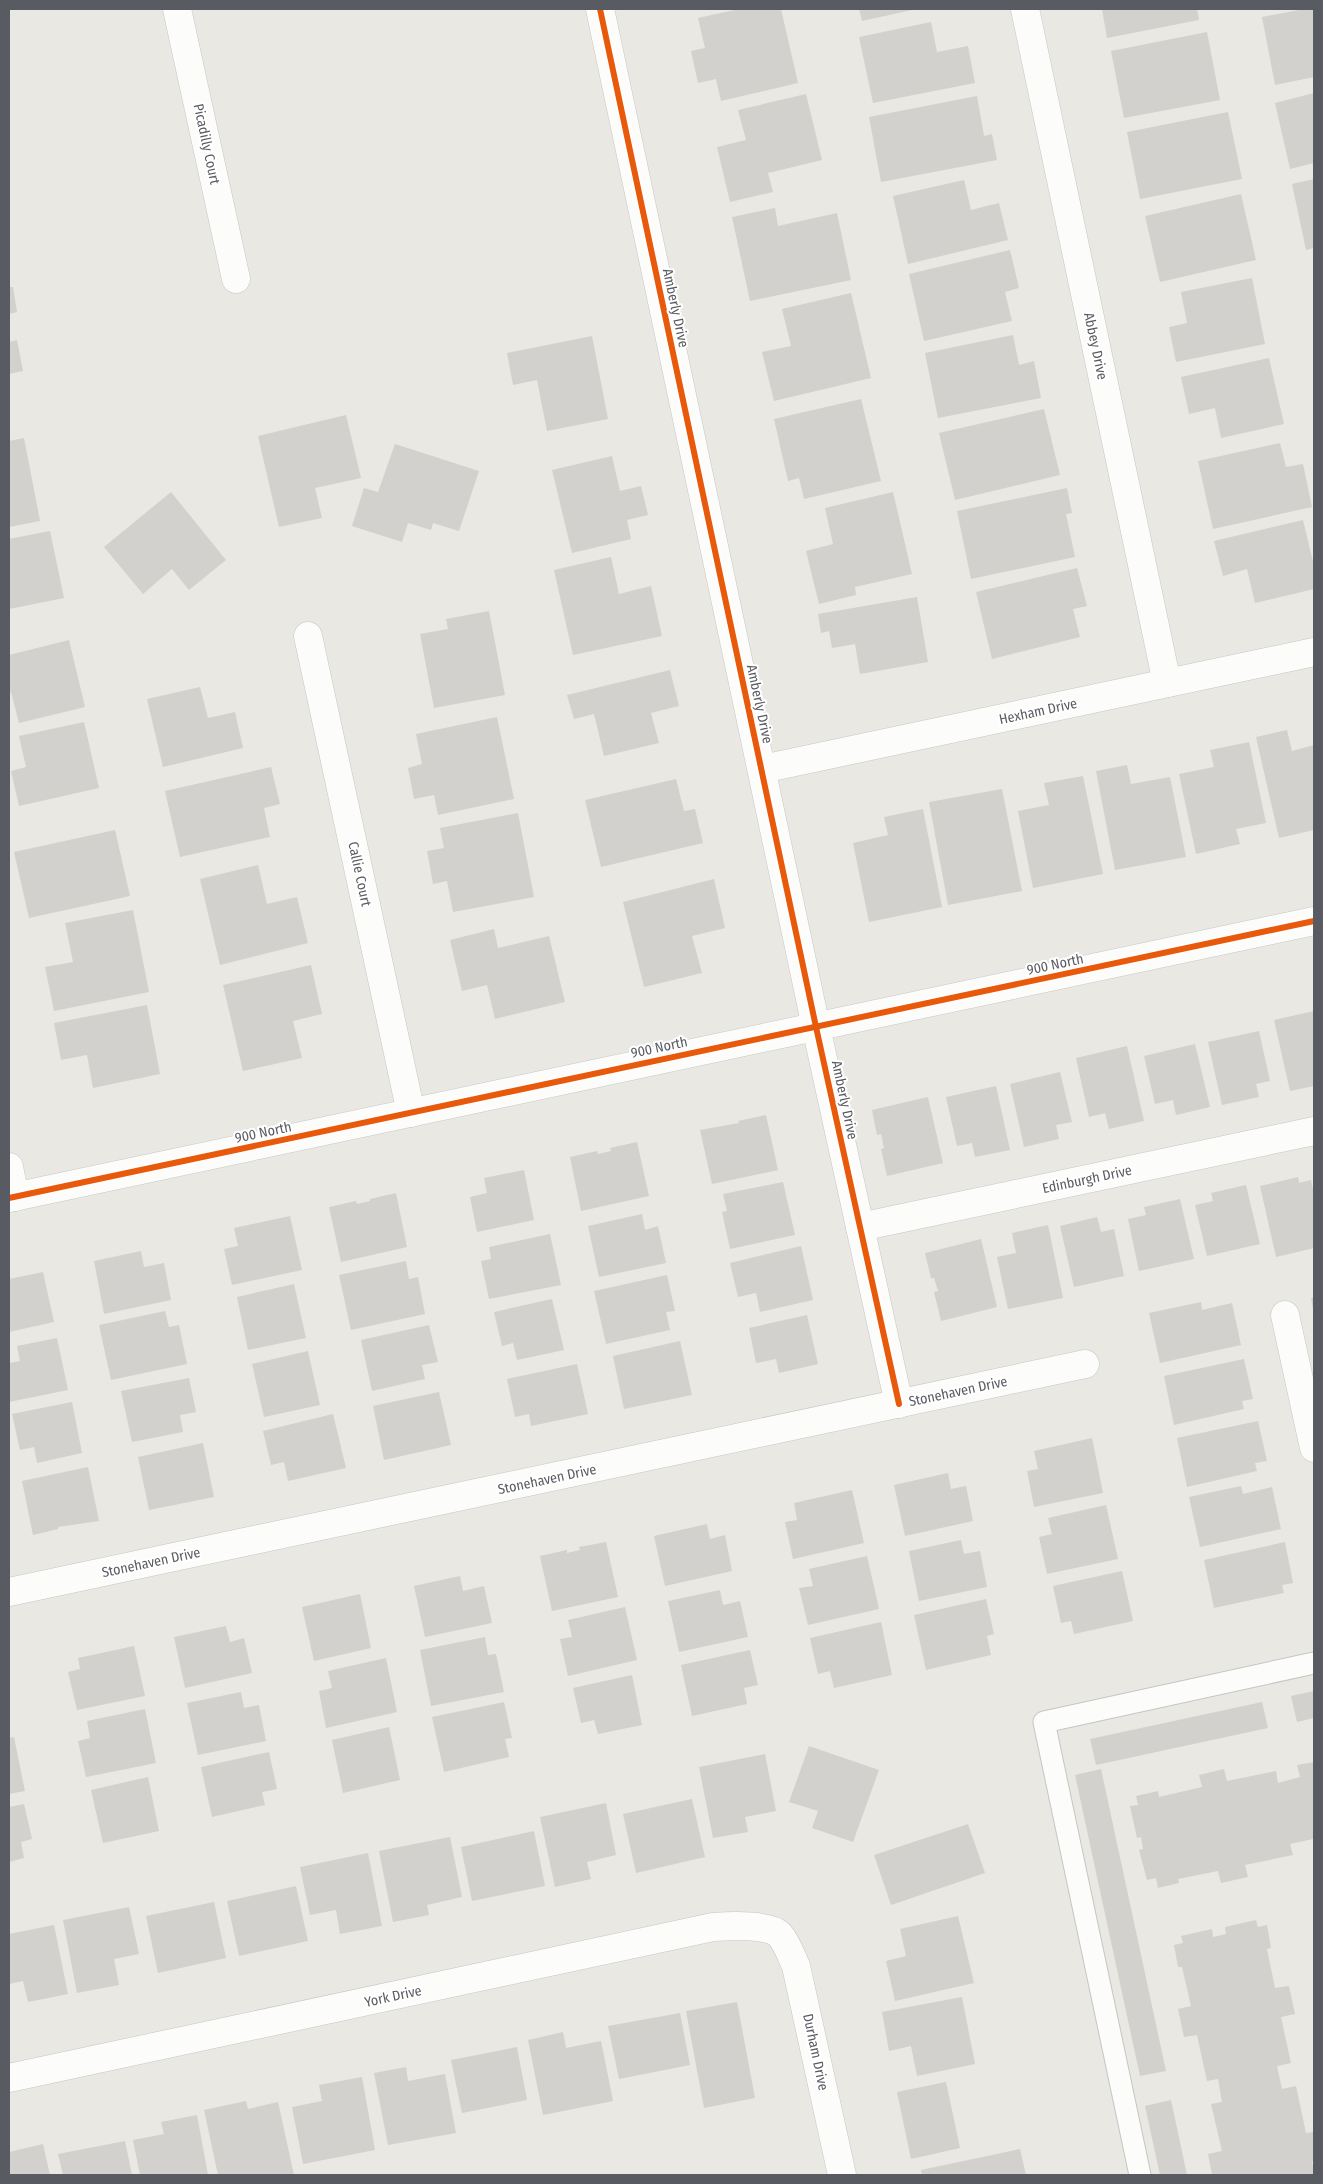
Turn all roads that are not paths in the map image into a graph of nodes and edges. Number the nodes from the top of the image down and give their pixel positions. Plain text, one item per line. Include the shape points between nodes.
1 (178, 9) edge
2 (600, 9) edge
3 (1025, 9) edge
4 (236, 280) dead end
5 (308, 636) dead end
6 (1314, 652) edge
7 (1167, 683) junction
8 (762, 769) junction
9 (1314, 921) edge
10 (816, 1027) junction
11 (411, 1113) junction
12 (1314, 1131) edge
13 (9, 1166) edge
14 (12, 1198) edge
15 (860, 1227) junction
16 (1285, 1315) dead end
17 (1085, 1364) dead end
18 (899, 1404) junction
19 (1313, 1437) edge
20 (9, 1592) edge
21 (1314, 1663) edge
22 (778, 1933) joint
23 (9, 2078) edge
24 (842, 2175) edge
25 (1140, 2175) edge

1 - 4 street, Picadilly Court
2 - 8 street, Amberly Drive
3 - 7 street, Abbey Drive
5 - 11 street, Callie Court
6 - 7 street, Hexham Drive
7 - 8 street, Hexham Drive
8 - 10 street, Amberly Drive
9 - 10 street, 900 North
10 - 11 street, 900 North
10 - 15 street, Amberly Drive
11 - 14 street, 900 North
12 - 15 street, Edinburgh Drive
13 - 14 street
15 - 18 street, Amberly Drive
16 - 19 street
17 - 18 street, Stonehaven Drive
18 - 20 street, Stonehaven Drive
21 - 25 lane via 1044,1722
22 - 23 street, York Drive via 757,1927 712,1927
22 - 24 street, Durham Drive via 788,1948 802,1986

